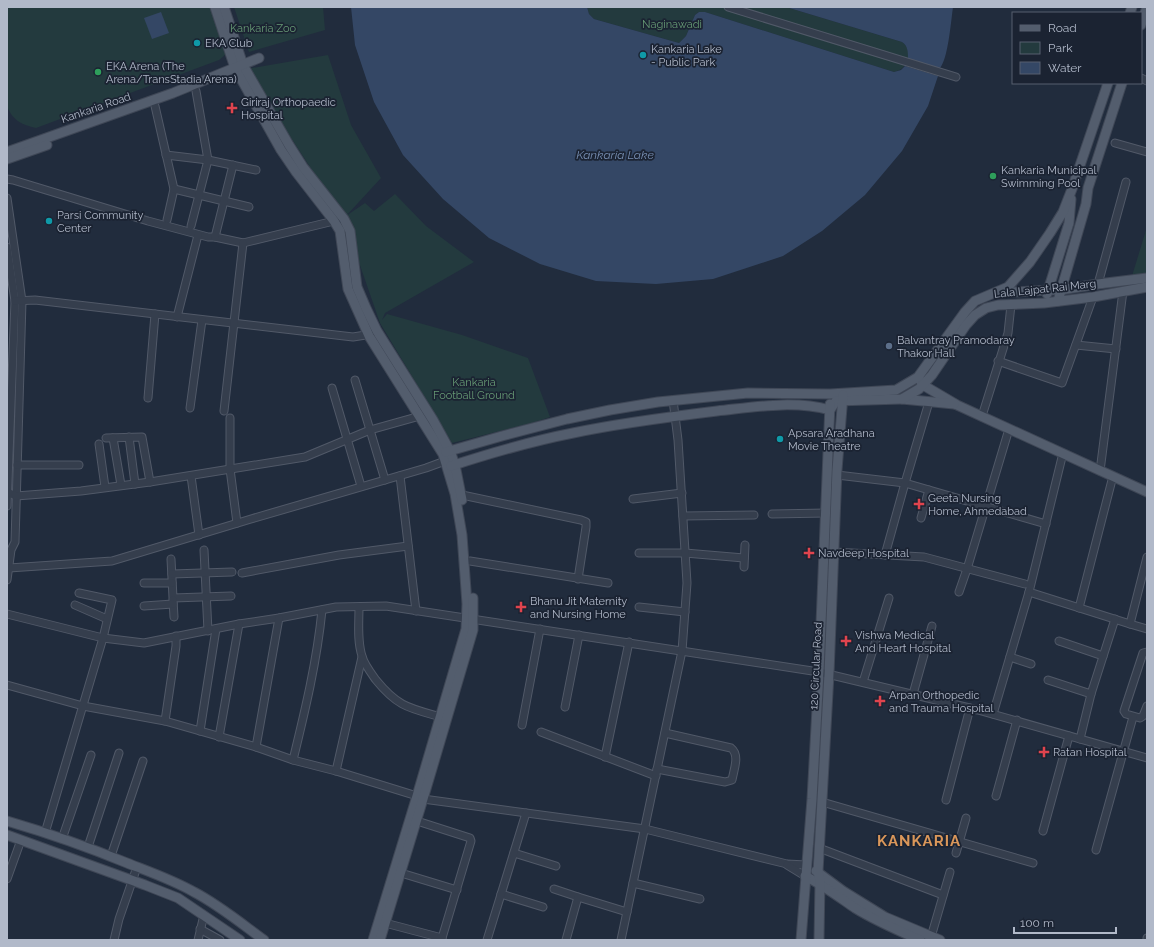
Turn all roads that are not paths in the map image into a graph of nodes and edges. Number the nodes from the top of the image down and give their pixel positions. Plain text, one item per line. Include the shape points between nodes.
1 (215, 7) edge
2 (224, 7) edge
3 (728, 7) edge
4 (1147, 7) edge
5 (1142, 22) edge
6 (260, 58) dead end
7 (241, 69) junction
8 (956, 77) dead end
9 (1108, 84) edge
10 (1122, 84) edge
11 (196, 91) junction
12 (155, 106) junction
13 (1115, 143) dead end
14 (7, 152) edge
15 (1147, 152) edge
16 (166, 155) junction
17 (7, 159) edge
18 (208, 160) junction
19 (233, 165) junction
20 (256, 170) dead end
21 (7, 179) edge
22 (1076, 179) junction
23 (1126, 182) dead end
24 (1090, 183) junction
25 (174, 189) junction
26 (1072, 189) junction
27 (199, 195) junction
28 (7, 198) edge
29 (224, 201) junction
30 (249, 207) dead end
31 (344, 219) junction
32 (167, 220) dead end
33 (334, 221) junction
34 (191, 226) dead end
35 (198, 235) junction
36 (215, 237) junction
37 (243, 243) junction
38 (7, 247) edge
39 (1147, 278) edge
40 (1098, 284) junction
41 (1147, 287) edge
42 (1049, 290) junction
43 (1060, 290) junction
44 (1123, 291) junction
45 (993, 294) junction
46 (1093, 297) junction
47 (18, 301) junction
48 (1058, 301) junction
49 (1044, 303) junction
50 (1011, 305) junction
51 (156, 314) junction
52 (177, 317) junction
53 (202, 320) junction
54 (234, 323) junction
55 (373, 334) junction
56 (10, 342) edge
57 (1076, 345) junction
58 (1116, 349) junction
59 (998, 361) junction
60 (355, 380) dead end
61 (921, 381) junction
62 (332, 388) dead end
63 (830, 394) junction
64 (843, 397) junction
65 (148, 398) dead end
66 (902, 399) junction
67 (673, 400) junction
68 (929, 402) junction
69 (957, 405) junction
70 (190, 408) dead end
71 (830, 410) junction
72 (224, 411) dead end
73 (420, 416) junction
74 (676, 416) junction
75 (982, 416) junction
76 (230, 418) dead end
77 (1009, 429) junction
78 (370, 430) junction
79 (129, 437) junction
80 (347, 440) junction
81 (99, 444) dead end
82 (1063, 453) junction
83 (448, 459) junction
84 (17, 465) junction
85 (79, 466) dead end
86 (230, 469) junction
87 (1100, 471) junction
88 (837, 475) junction
89 (191, 476) junction
90 (400, 476) junction
91 (1113, 476) junction
92 (385, 480) junction
93 (150, 482) junction
94 (904, 483) junction
95 (135, 484) junction
96 (121, 485) junction
97 (361, 486) junction
98 (105, 487) junction
99 (929, 490) junction
100 (7, 492) edge
101 (1147, 492) edge
102 (682, 494) junction
103 (462, 495) junction
104 (16, 496) junction
105 (633, 499) dead end
106 (7, 506) edge
107 (986, 507) junction
108 (826, 513) junction
109 (772, 514) dead end
110 (754, 515) dead end
111 (683, 516) junction
112 (921, 518) dead end
113 (237, 523) junction
114 (1046, 524) junction
115 (199, 536) junction
116 (744, 545) dead end
117 (408, 546) junction
118 (9, 547) edge
119 (204, 550) dead end
120 (834, 552) junction
121 (639, 553) dead end
122 (685, 553) junction
123 (885, 555) junction
124 (1147, 557) edge
125 (744, 558) junction
126 (171, 559) dead end
127 (470, 561) junction
128 (744, 567) dead end
129 (9, 568) junction
130 (967, 569) junction
131 (232, 572) dead end
132 (206, 573) junction
133 (242, 573) dead end
134 (172, 574) junction
135 (578, 579) junction
136 (7, 580) edge
137 (144, 583) dead end
138 (172, 583) junction
139 (608, 583) dead end
140 (1025, 584) dead end
141 (959, 592) dead end
142 (1029, 592) junction
143 (79, 593) dead end
144 (231, 596) dead end
145 (207, 597) junction
146 (889, 598) dead end
147 (173, 601) junction
148 (75, 605) dead end
149 (144, 606) dead end
150 (359, 607) junction
151 (639, 607) dead end
152 (1079, 608) junction
153 (322, 610) junction
154 (416, 611) junction
155 (685, 612) junction
156 (7, 614) edge
157 (174, 617) dead end
158 (279, 618) junction
159 (107, 619) junction
160 (470, 619) junction
161 (1115, 619) junction
162 (239, 624) junction
163 (1130, 624) junction
164 (932, 626) dead end
165 (216, 629) junction
166 (1147, 629) edge
167 (540, 630) junction
168 (208, 631) junction
169 (579, 635) junction
170 (176, 636) junction
171 (103, 638) junction
172 (1059, 641) dead end
173 (629, 642) junction
174 (682, 651) junction
175 (1147, 652) edge
176 (1103, 656) junction
177 (362, 657) junction
178 (1010, 657) junction
179 (1031, 664) dead end
180 (819, 672) junction
181 (829, 674) junction
182 (1048, 680) dead end
183 (863, 682) junction
184 (7, 685) edge
185 (913, 694) junction
186 (1091, 694) junction
187 (83, 706) junction
188 (1147, 706) edge
189 (565, 707) dead end
190 (970, 708) junction
191 (993, 714) junction
192 (441, 717) junction
193 (1133, 717) junction
194 (1017, 720) junction
195 (164, 721) junction
196 (522, 725) dead end
197 (200, 731) junction
198 (541, 732) dead end
199 (665, 733) junction
200 (1069, 736) junction
201 (219, 737) junction
202 (1080, 739) junction
203 (256, 748) junction
204 (1123, 750) junction
205 (119, 753) dead end
206 (90, 755) dead end
207 (605, 757) junction
208 (1147, 758) edge
209 (293, 760) junction
210 (143, 761) dead end
211 (336, 771) junction
212 (657, 772) junction
213 (996, 796) dead end
214 (420, 798) junction
215 (946, 800) dead end
216 (822, 802) junction
217 (526, 813) junction
218 (966, 818) dead end
219 (7, 821) edge
220 (417, 821) junction
221 (645, 829) junction
222 (1043, 831) dead end
223 (45, 833) junction
224 (7, 835) edge
225 (62, 839) junction
226 (21, 840) junction
227 (960, 842) junction
228 (88, 848) junction
229 (819, 848) junction
230 (1096, 850) dead end
231 (514, 852) junction
232 (956, 853) dead end
233 (110, 856) junction
234 (1033, 863) dead end
235 (787, 864) junction
236 (806, 865) junction
237 (556, 866) dead end
238 (137, 867) junction
239 (818, 872) junction
240 (950, 872) dead end
241 (400, 873) junction
242 (805, 876) junction
243 (7, 879) edge
244 (132, 880) junction
245 (634, 883) junction
246 (820, 884) junction
247 (554, 889) dead end
248 (457, 890) junction
249 (502, 894) junction
250 (578, 896) junction
251 (943, 896) junction
252 (700, 898) dead end
253 (543, 907) dead end
254 (627, 912) junction
255 (204, 915) junction
256 (385, 923) junction
257 (200, 929) junction
258 (225, 929) junction
259 (935, 938) edge
260 (442, 939) edge
261 (488, 939) edge
262 (114, 940) edge
263 (198, 940) edge
264 (221, 940) edge
265 (240, 940) edge
266 (264, 940) edge
267 (373, 940) edge
268 (380, 940) edge
269 (496, 940) edge
270 (566, 940) edge
271 (621, 940) edge
272 (801, 940) edge
273 (819, 940) edge
274 (920, 940) edge

1 - 7 main road
2 - 7 main road
3 - 8 street
4 - 5 main road
6 - 7 main road, Kankaria Road
7 - 11 main road
7 - 14 main road, Kankaria Road
7 - 31 main road via 303,167
7 - 33 main road via 281,150
9 - 22 main road
10 - 24 main road
11 - 12 main road
11 - 18 street
12 - 16 street
12 - 17 main road
13 - 15 street
16 - 18 street
16 - 25 street
18 - 19 street
18 - 27 street
19 - 20 street
19 - 29 street
21 - 35 street
22 - 24 main road
22 - 26 main road
23 - 40 street
24 - 43 main road
25 - 27 street
25 - 32 street
26 - 42 main road via 1069,223
26 - 45 main road via 1063,212 1030,262 1008,286
27 - 29 street
27 - 34 street
28 - 47 street
29 - 30 street
29 - 36 street
31 - 33 street
31 - 55 main road via 350,231 357,287
33 - 37 street
33 - 55 main road via 340,232 348,289
35 - 36 street
35 - 52 street
36 - 37 street
37 - 54 street
38 - 47 street
39 - 40 main road, Lala Lajpat Rai Marg
40 - 43 main road, Lala Lajpat Rai Marg
41 - 44 main road, Lala Lajpat Rai Marg
42 - 43 main road, Lala Lajpat Rai Marg
42 - 45 main road, Lala Lajpat Rai Marg
42 - 49 main road
43 - 48 main road
44 - 46 main road, Lala Lajpat Rai Marg
44 - 58 street
45 - 61 main road via 975,301 965,312
46 - 48 main road, Lala Lajpat Rai Marg
46 - 57 street
47 - 51 street via 35,300
47 - 56 street
47 - 84 street
48 - 49 main road, Lala Lajpat Rai Marg
49 - 50 main road, Lala Lajpat Rai Marg
50 - 59 street via 1008,332
50 - 61 main road, Lala Lajpat Rai Marg via 986,308 975,315 932,375
51 - 52 street
51 - 65 street
52 - 53 street
53 - 54 street
53 - 70 street
54 - 55 street via 353,337
54 - 72 street
55 - 73 main road
55 - 83 main road via 433,420
56 - 100 street
57 - 58 street
57 - 59 street via 1062,383
58 - 87 street
59 - 75 street
60 - 78 street
61 - 64 main road via 896,390
61 - 66 main road, Lala Lajpat Rai Marg via 919,389
61 - 69 main road
62 - 80 street
63 - 64 main road
63 - 67 main road via 748,393
63 - 71 main road, 120 Circular Road
64 - 66 main road, Lala Lajpat Rai Marg
64 - 71 main road via 836,401
64 - 88 main road, 120 Circular Road
66 - 68 main road
67 - 74 street
67 - 83 main road via 567,419 502,436
68 - 69 main road
68 - 94 street
69 - 75 main road
71 - 74 main road via 814,405 754,406
71 - 108 main road, 120 Circular Road
73 - 78 street
73 - 83 main road
74 - 83 main road via 571,433 484,456
74 - 102 street
75 - 77 main road
76 - 86 street
77 - 82 main road
77 - 107 street
78 - 80 street
78 - 92 street
79 - 93 street via 142,437
79 - 95 street
79 - 96 street via 109,438
80 - 86 street via 305,457
80 - 97 street
81 - 98 street
82 - 87 main road
82 - 114 street
83 - 90 street
83 - 103 main road
83 - 160 main road via 462,534
84 - 85 street
84 - 104 street
86 - 89 street
86 - 113 street
87 - 91 main road
88 - 94 street
88 - 120 main road, 120 Circular Road
89 - 93 street
89 - 115 street
90 - 92 street
90 - 117 street
91 - 101 main road
91 - 152 street
92 - 97 street
93 - 95 street
94 - 99 street
94 - 123 street
95 - 96 street
96 - 98 street
97 - 113 street
98 - 104 street
99 - 107 street
99 - 112 street
100 - 104 street
100 - 106 street
102 - 105 street
102 - 111 street
103 - 127 main road
103 - 135 street via 586,522
104 - 118 street via 15,542
107 - 114 street
107 - 130 street
108 - 109 street
108 - 180 main road, 120 Circular Road
110 - 111 street
111 - 122 street
113 - 115 street
114 - 142 street
115 - 129 street via 112,561
116 - 125 street
117 - 133 street via 379,548
117 - 154 street
118 - 129 street
119 - 132 street
120 - 123 street
120 - 181 main road, 120 Circular Road
121 - 122 street
122 - 125 street
122 - 155 street
123 - 130 street via 924,558
124 - 163 street
125 - 128 street
126 - 134 street
127 - 135 street
127 - 160 main road via 474,604
129 - 136 street
130 - 140 street
130 - 141 street
131 - 132 street
132 - 134 street
132 - 145 street
134 - 138 street
135 - 139 street
137 - 138 street
138 - 147 street
142 - 152 street
142 - 178 street
143 - 159 street via 112,600
144 - 145 street
145 - 147 street
145 - 168 street
146 - 183 street
147 - 149 street
147 - 157 street
148 - 159 street
150 - 153 street
150 - 154 street via 386,606
150 - 177 street
151 - 155 street
152 - 161 street
153 - 158 street
153 - 209 street via 314,667
154 - 160 street
155 - 174 street
156 - 171 street
158 - 162 street
158 - 203 street
159 - 171 street
160 - 167 street
160 - 192 main road
160 - 214 main road via 473,630
161 - 163 street
161 - 176 street
162 - 165 street
162 - 201 street
163 - 166 street
164 - 185 street
165 - 168 street
165 - 197 street
167 - 169 street
167 - 196 street
168 - 170 street
169 - 173 street
169 - 189 street
170 - 171 street via 144,643
170 - 195 street
171 - 187 street
172 - 176 street
173 - 174 street
173 - 207 street
174 - 180 street
174 - 199 street
175 - 193 street via 1143,652 1124,711
176 - 186 street
177 - 192 street via 371,673 398,703
177 - 211 street
178 - 179 street
178 - 191 street
180 - 181 street
180 - 236 main road, 120 Circular Road
181 - 183 street
181 - 216 main road, 120 Circular Road
182 - 186 street
183 - 185 street
184 - 187 street
185 - 190 street
186 - 202 street
187 - 195 street
187 - 223 street
188 - 193 street via 1144,716
190 - 191 street
190 - 215 street
191 - 194 street
192 - 214 main road
193 - 204 street
194 - 200 street
194 - 213 street
195 - 197 street
197 - 201 street
198 - 207 street
199 - 212 street
199 - 212 street via 731,748 736,755 732,780 725,782
200 - 202 street
200 - 222 street
201 - 203 street
202 - 204 street
203 - 209 street
204 - 208 street
204 - 230 street
205 - 228 street
206 - 225 street
207 - 212 street
209 - 211 street
210 - 233 street
211 - 214 street
212 - 221 street
214 - 217 street
214 - 220 main road
214 - 267 main road
216 - 227 street
216 - 229 main road, 120 Circular Road
217 - 221 street
217 - 231 street
218 - 227 street
219 - 223 main road
220 - 241 main road
220 - 248 street via 470,838
221 - 235 street
221 - 245 street
223 - 225 main road
224 - 226 main road
225 - 228 main road
226 - 243 street
226 - 244 main road
227 - 232 street
227 - 234 street
228 - 233 main road
229 - 239 main road, 120 Circular Road
229 - 251 street
231 - 237 street
231 - 249 street
233 - 238 main road
235 - 236 street
235 - 242 street
236 - 239 main road
236 - 242 main road, 120 Circular Road
238 - 244 street
238 - 266 main road via 195,892
239 - 246 main road, 120 Circular Road
239 - 259 main road via 885,917
240 - 251 street
241 - 248 street
241 - 256 main road
242 - 246 main road
242 - 272 main road, 120 Circular Road
244 - 255 main road via 178,898
244 - 262 street
245 - 252 street
245 - 254 street
246 - 273 main road, 120 Circular Road
246 - 274 main road via 882,924
247 - 250 street
248 - 260 street
249 - 253 street
249 - 261 street
250 - 254 street
250 - 270 street
251 - 259 street
254 - 271 street
255 - 257 street
255 - 258 main road
256 - 260 street
256 - 268 main road
257 - 263 street
257 - 264 street
258 - 264 street
258 - 265 main road
261 - 269 street

